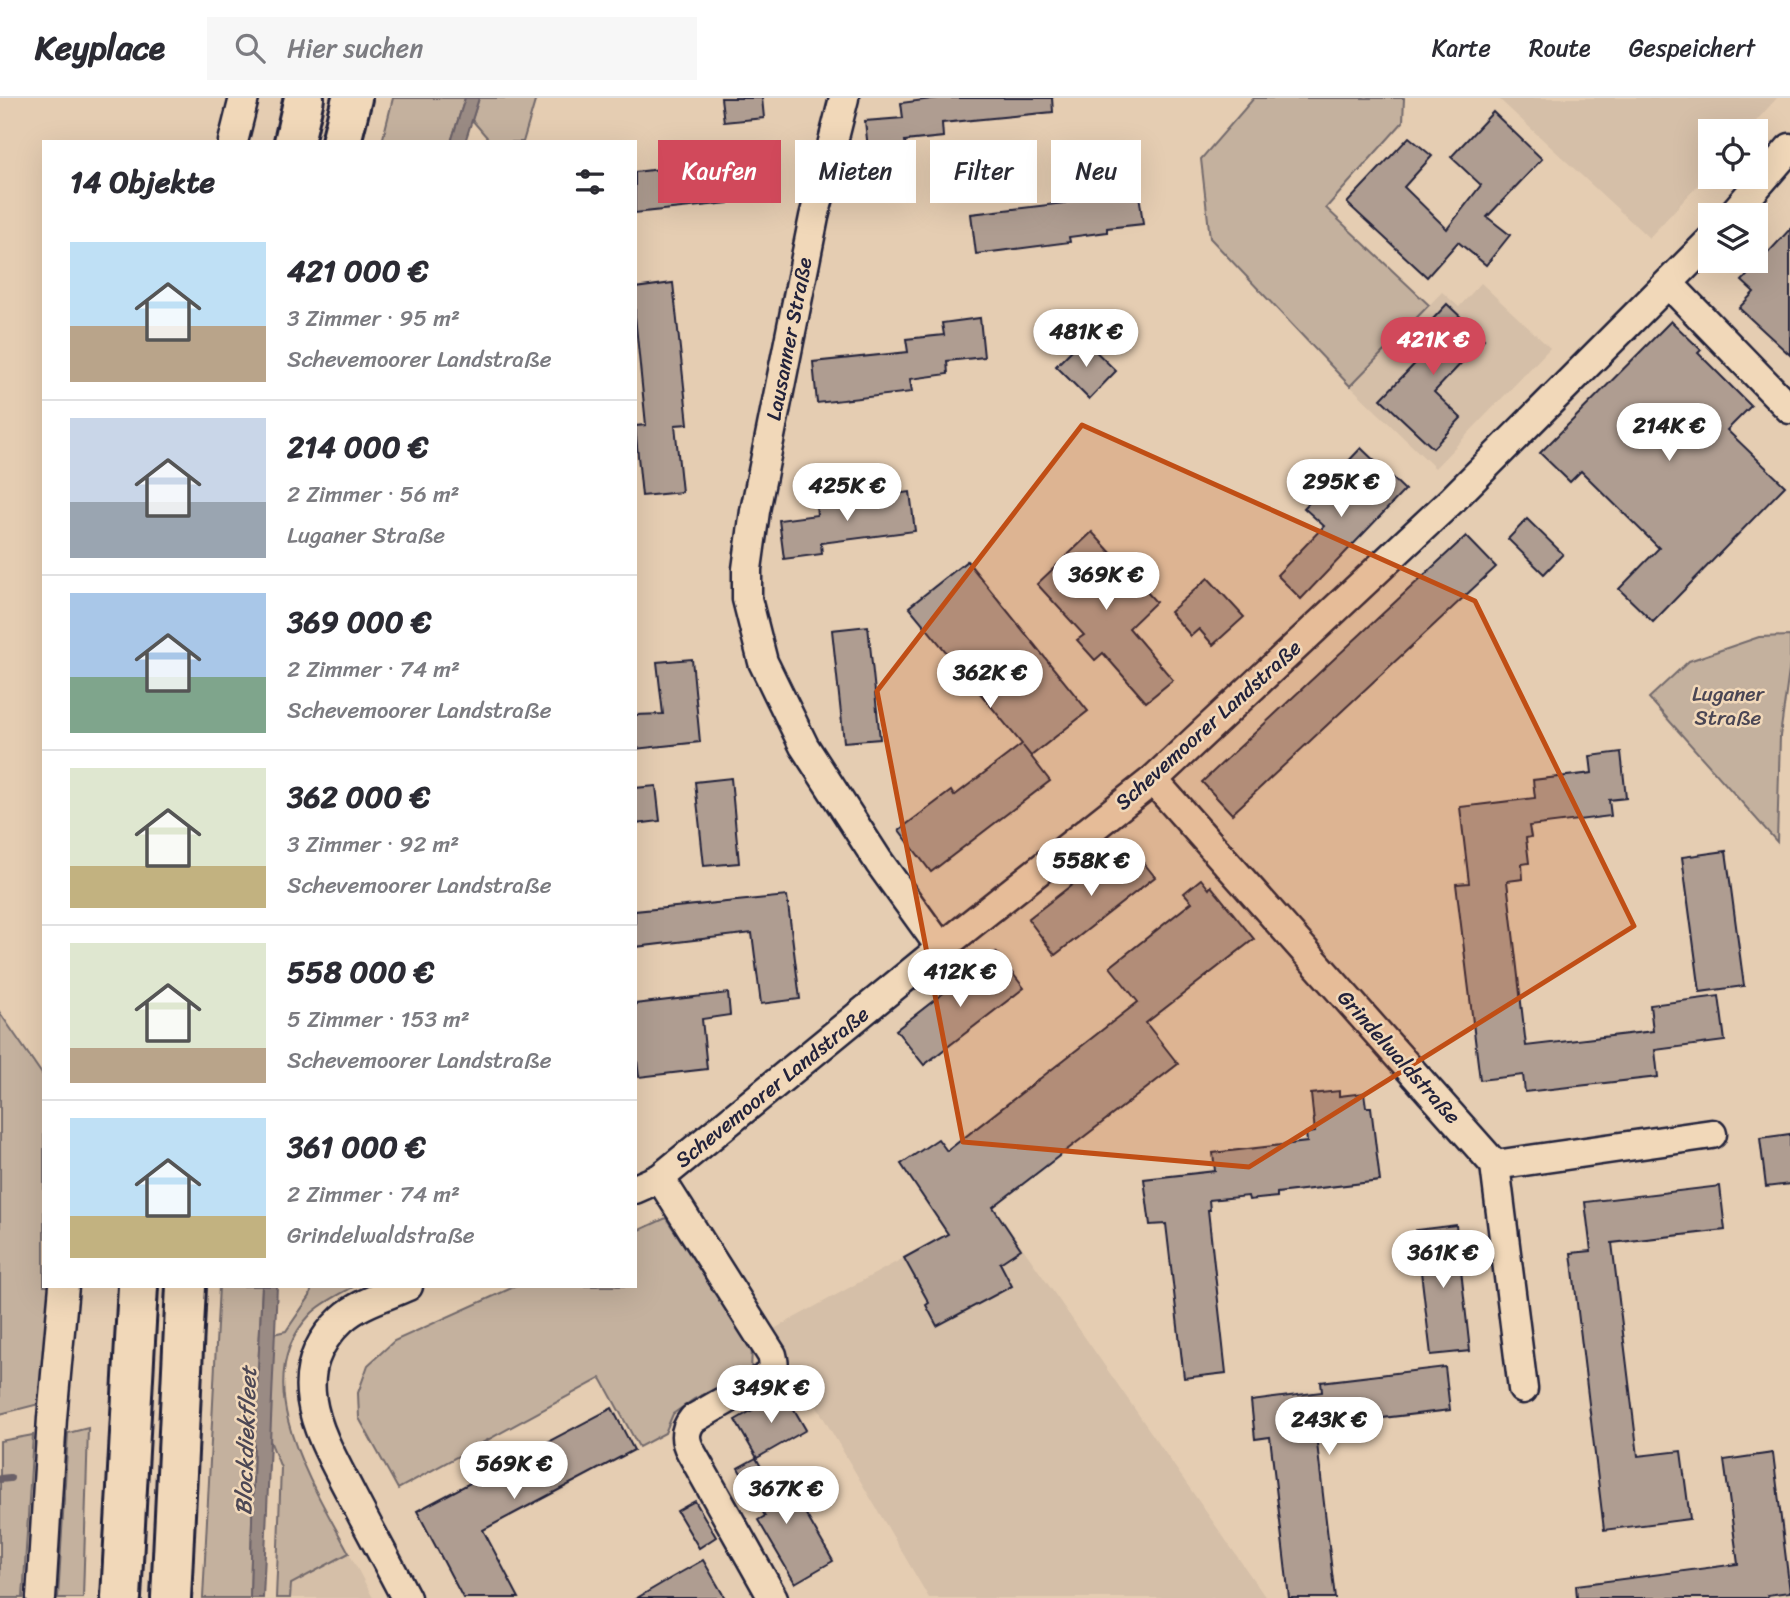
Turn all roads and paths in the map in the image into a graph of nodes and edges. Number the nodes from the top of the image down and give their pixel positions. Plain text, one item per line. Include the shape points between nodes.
1 (244, 98) edge
2 (304, 98) edge
3 (352, 98) edge
4 (844, 98) edge
5 (234, 140) edge
6 (294, 140) edge
7 (342, 140) edge
8 (1790, 148) edge
9 (1742, 203) edge
10 (1698, 254) edge
11 (1669, 284) junction
12 (1790, 409) edge
13 (1153, 780) junction
14 (941, 948) junction
15 (1712, 1134) dead end
16 (1495, 1165) junction
17 (648, 1184) edge
18 (64, 1288) edge
19 (138, 1288) edge
20 (186, 1288) edge
21 (403, 1288) edge
22 (1523, 1389) dead end
23 (41, 1598) edge
24 (121, 1598) edge
25 (171, 1598) edge
26 (406, 1598) edge
27 (773, 1598) edge

1 - 5 street
2 - 6 highway
3 - 7 highway
4 - 14 street, Lausanner Straße via 814,217 755,511 747,599 763,662 804,746
8 - 9 street
10 - 11 street, Schevemoorer Landstraße
11 - 12 street
11 - 13 street, Schevemoorer Landstraße via 1453,499
13 - 14 street, Schevemoorer Landstraße
13 - 16 street, Grindelwaldstraße
14 - 17 street, Schevemoorer Landstraße
15 - 16 street
16 - 22 street
17 - 27 street via 772,1355 770,1375 693,1419 685,1435
18 - 23 street
19 - 24 highway
20 - 25 highway
21 - 26 street via 342,1319 324,1342 312,1369 310,1390 316,1426

